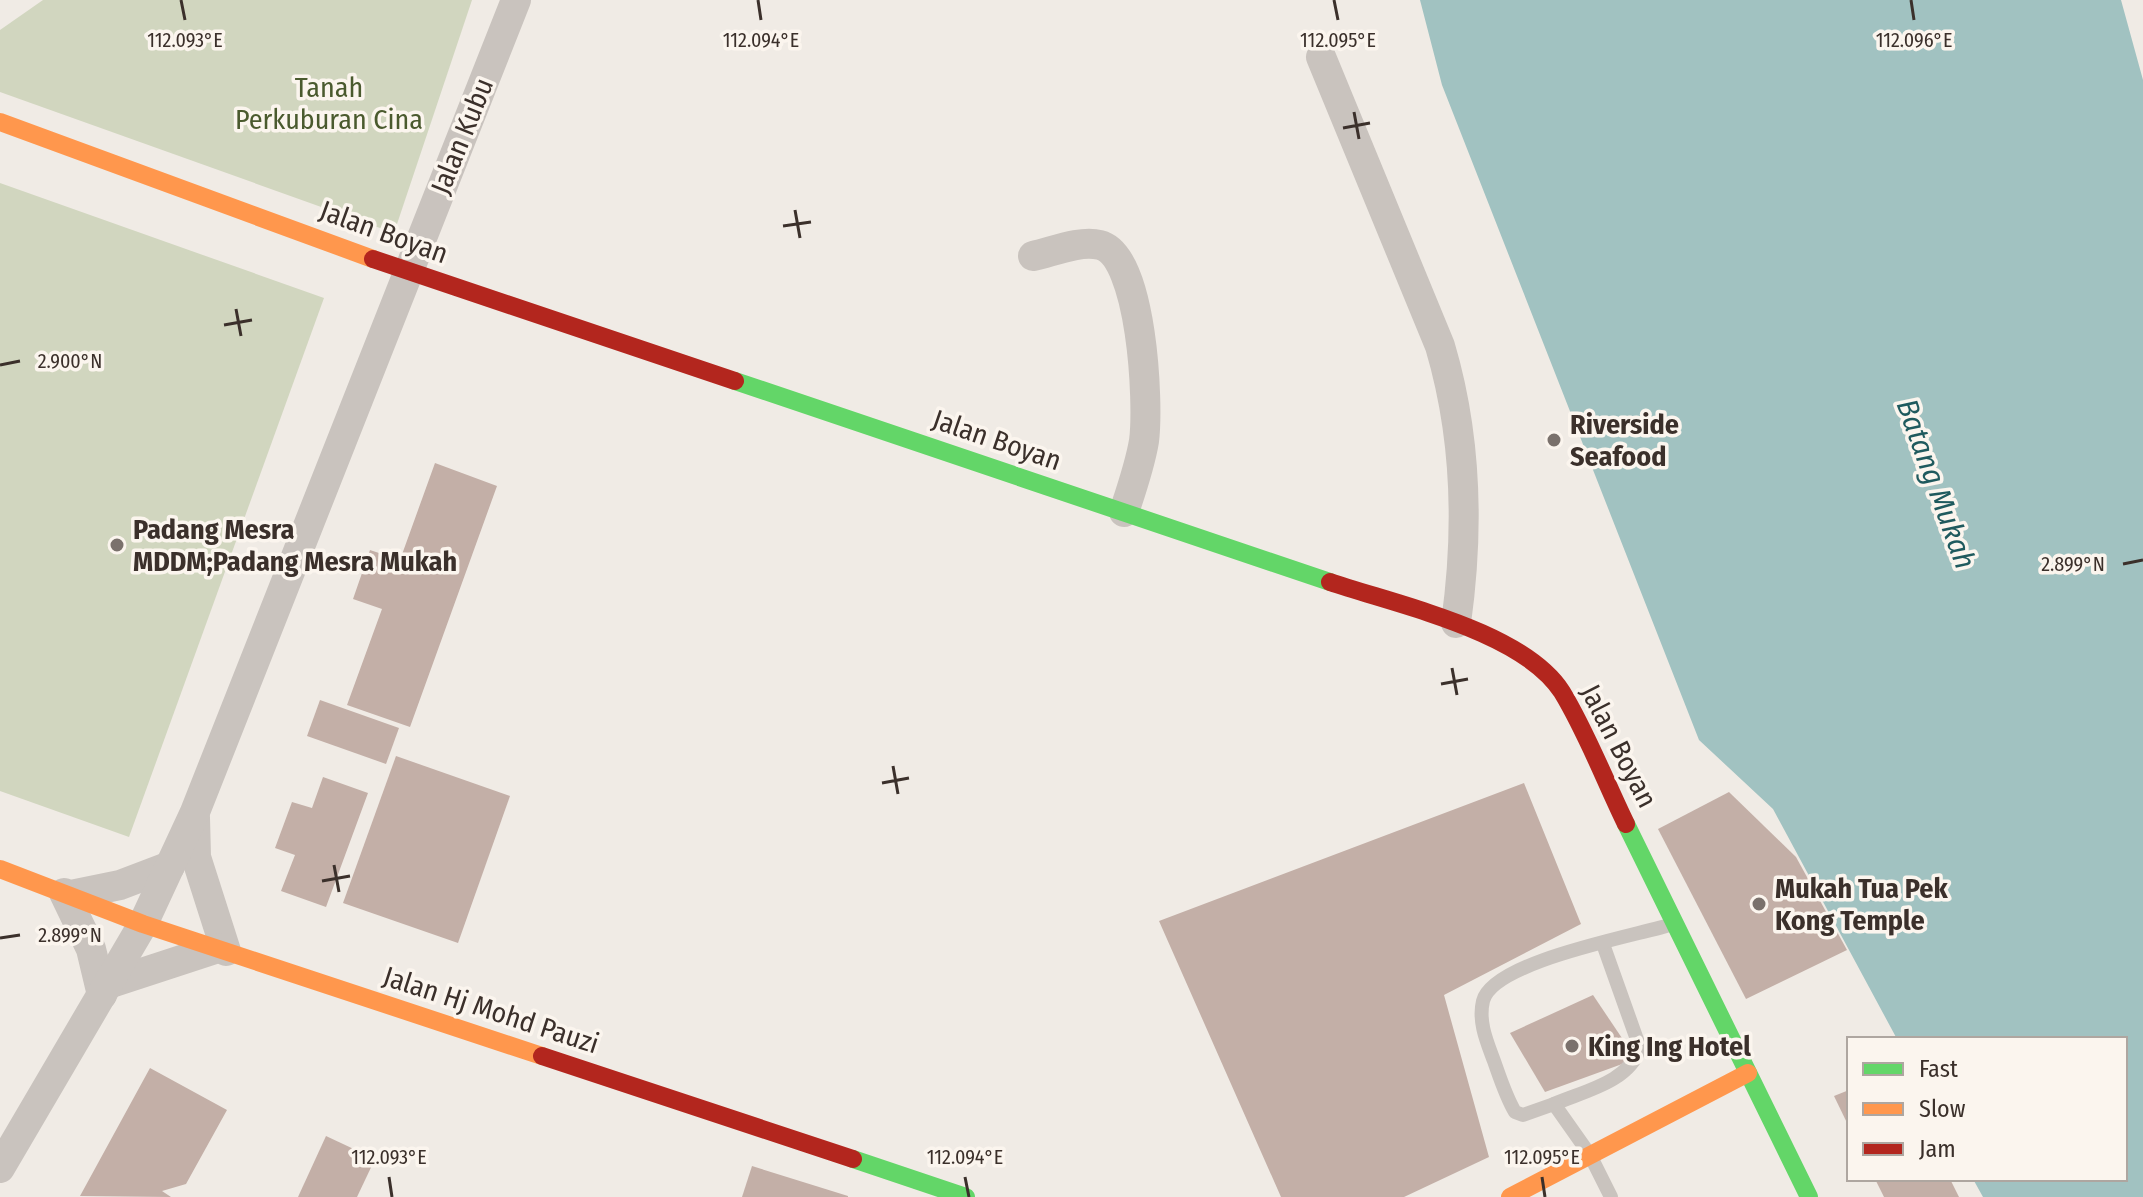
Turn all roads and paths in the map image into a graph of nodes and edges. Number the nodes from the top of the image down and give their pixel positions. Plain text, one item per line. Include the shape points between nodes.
1 (516, 0) edge
2 (1321, 57) dead end
3 (0, 122) edge
4 (1033, 256) dead end
5 (407, 271) junction
6 (1124, 512) junction
7 (1456, 623) junction
8 (195, 812) junction
9 (170, 866) junction
10 (0, 869) edge
11 (66, 894) junction
12 (1676, 923) junction
13 (143, 924) junction
14 (1603, 944) junction
15 (222, 950) junction
16 (105, 989) junction
17 (1748, 1073) junction
18 (1554, 1104) junction
19 (1590, 1155) junction
20 (0, 1168) edge
21 (966, 1197) edge
22 (1510, 1197) edge
23 (1611, 1197) edge
24 (1809, 1197) edge

1 - 5 street, Jalan Kubu
2 - 7 street via 1452,387 1466,518
3 - 5 street, Jalan Boyan
4 - 6 street via 1100,245 1117,254 1126,271 1145,421 1139,469
5 - 6 street, Jalan Boyan
5 - 8 street, Jalan Kubu
6 - 7 street, Jalan Boyan
7 - 12 street, Jalan Boyan via 1499,639 1534,662 1561,691
8 - 9 street, Jalan Kubu
8 - 15 street via 196,857
9 - 11 street via 120,885
9 - 13 street, Jalan Kubu
10 - 11 street, Jalan Hj Mohd Pauzi
11 - 13 street, Jalan Hj Mohd Pauzi
11 - 16 street
12 - 14 lane
12 - 17 street, Jalan Boyan
13 - 15 street, Jalan Hj Mohd Pauzi
13 - 16 street, Jalan Kubu
14 - 18 lane via 1640,1048 1619,1076
14 - 18 lane via 1515,971 1493,984 1482,1003 1482,1026 1515,1112 1523,1115
15 - 16 street
15 - 21 street, Jalan Hj Mohd Pauzi
16 - 20 street, Jalan Kubu
17 - 19 street
17 - 24 street, Jalan Boyan
18 - 19 lane
19 - 22 street
19 - 23 lane

